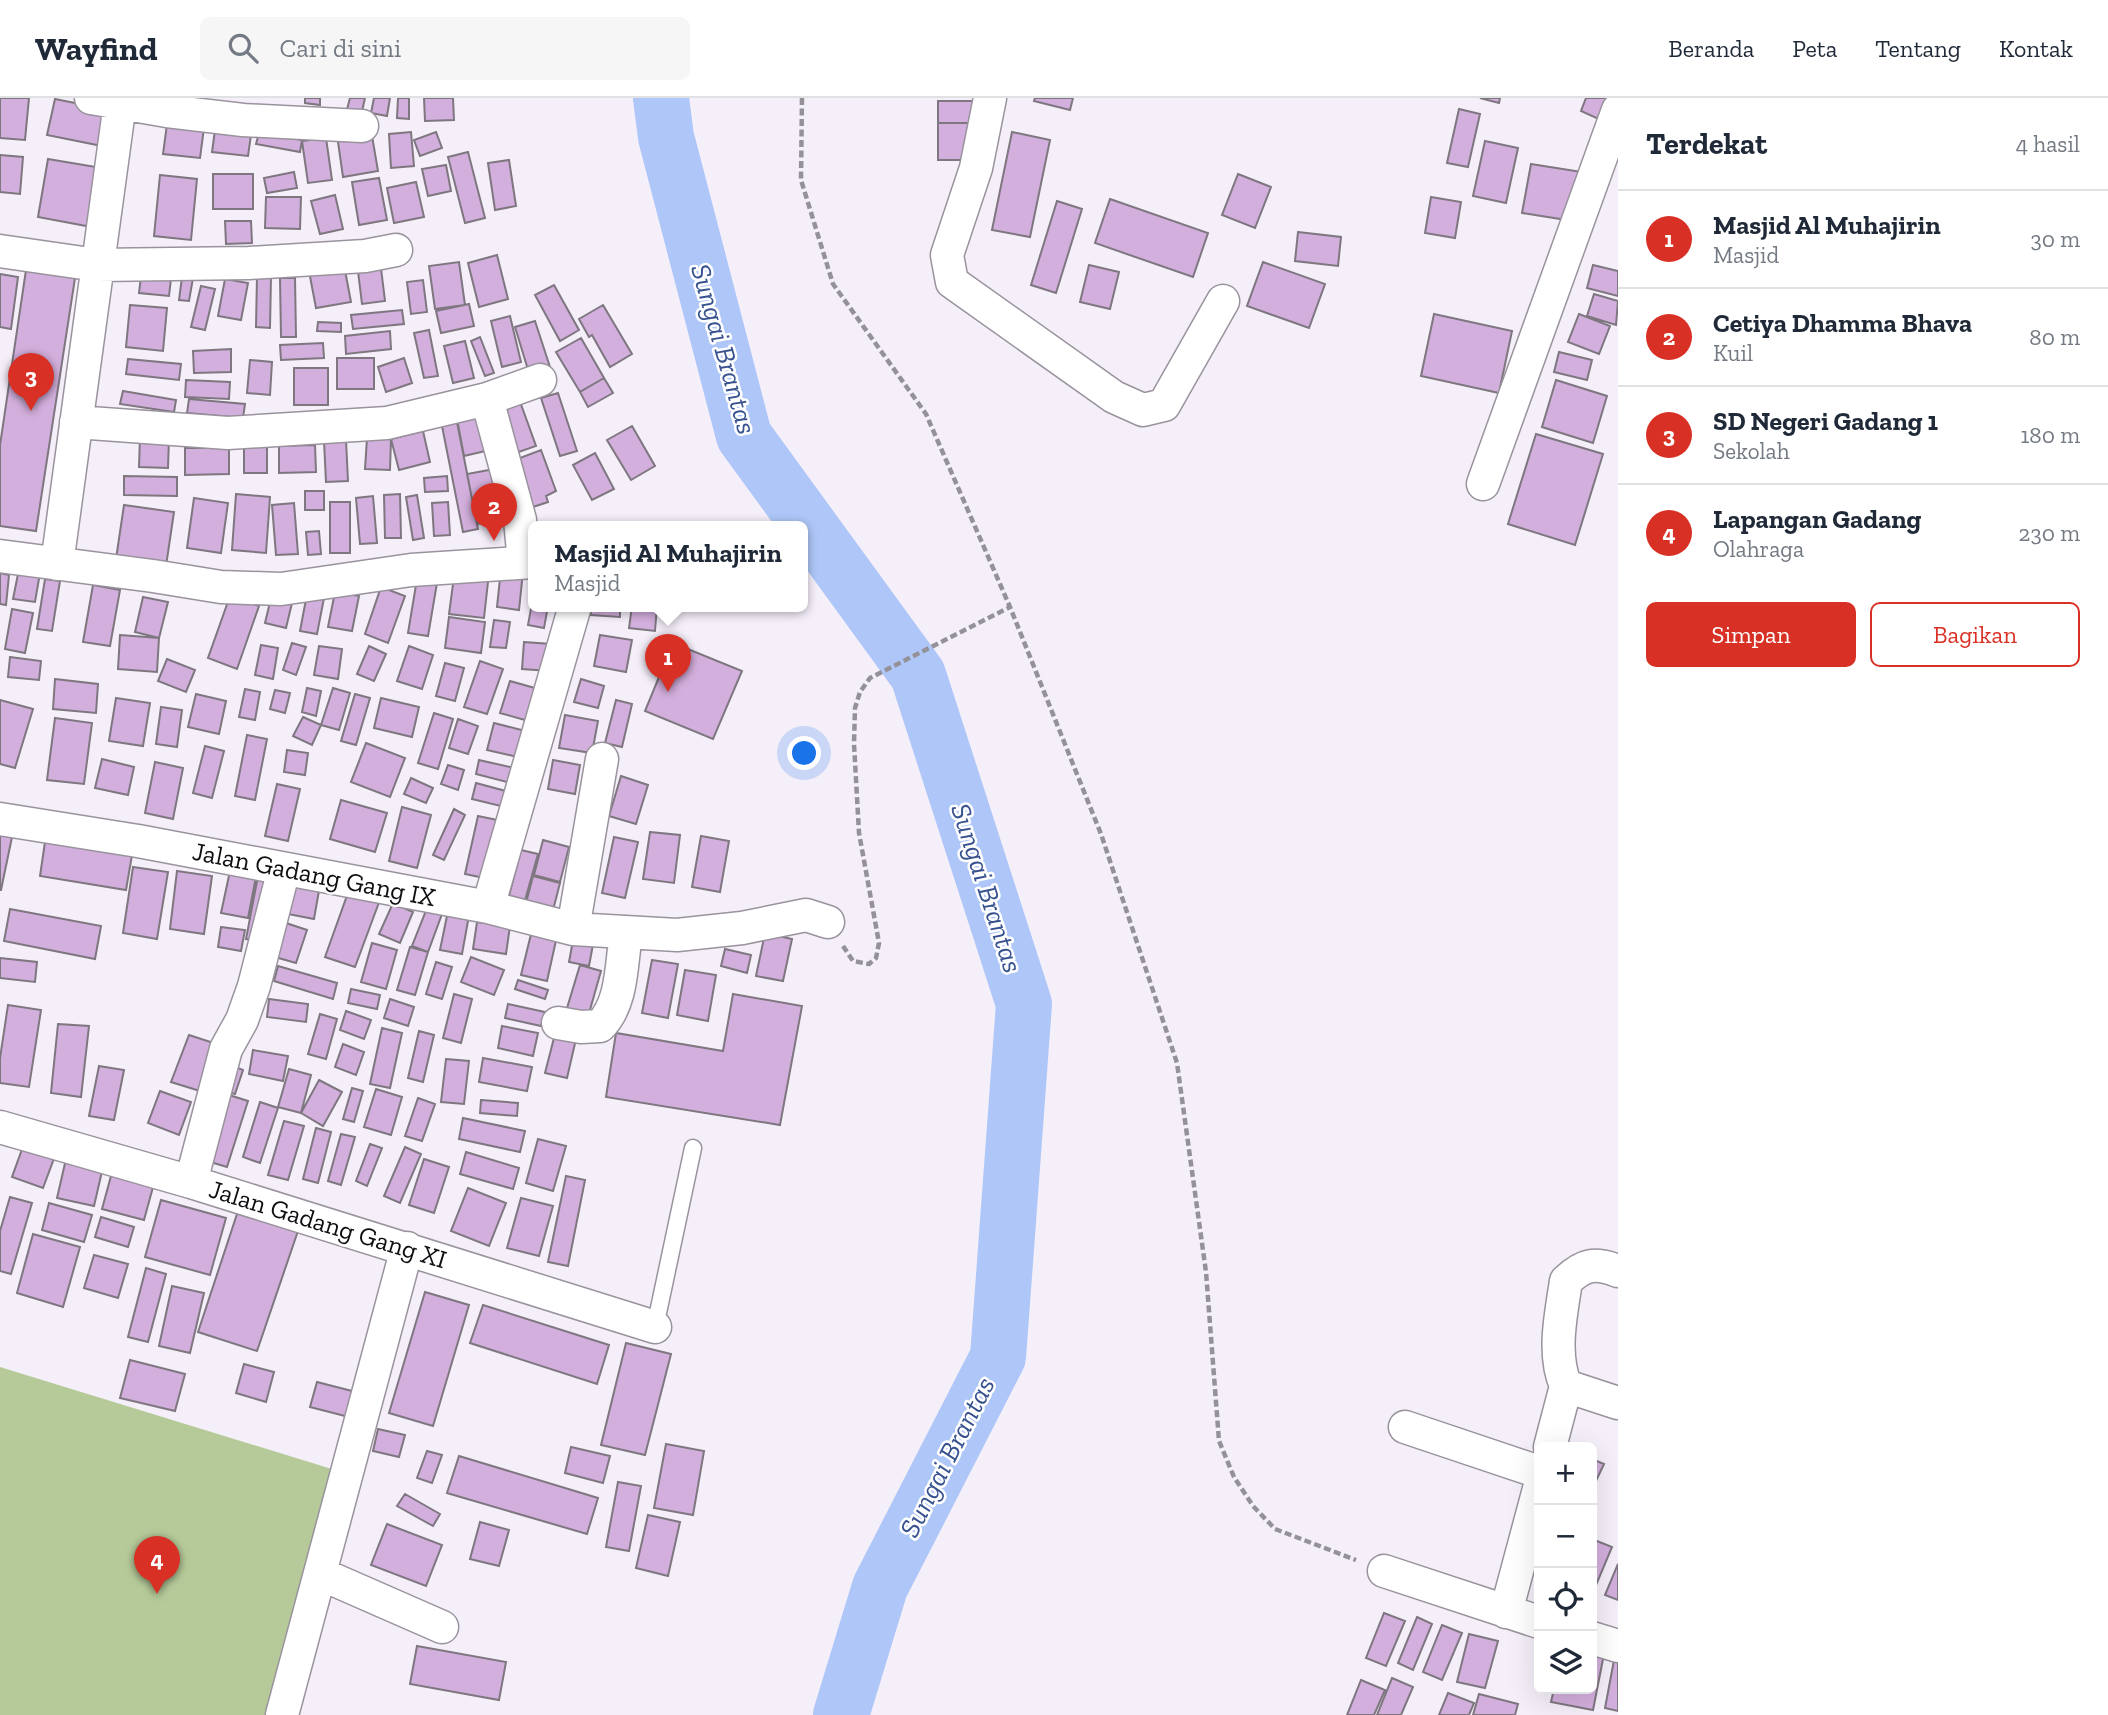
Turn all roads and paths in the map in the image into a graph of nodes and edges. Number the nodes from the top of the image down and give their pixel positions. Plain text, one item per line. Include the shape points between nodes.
1 (802, 98) edge
2 (990, 98) edge
3 (105, 101) edge
4 (1618, 110) edge
5 (362, 126) dead end
6 (396, 250) dead end
7 (0, 251) edge
8 (97, 265) junction
9 (1223, 301) dead end
10 (540, 380) dead end
11 (487, 399) junction
12 (76, 422) junction
13 (1483, 484) dead end
14 (0, 556) edge
15 (528, 557) edge
16 (528, 562) edge
17 (57, 564) junction
18 (1010, 607) junction
19 (573, 612) edge
20 (602, 759) dead end
21 (0, 819) edge
22 (284, 869) junction
23 (488, 907) junction
24 (828, 922) joint
25 (573, 929) junction
26 (626, 934) junction
27 (558, 1023) dead end
28 (0, 1127) edge
29 (693, 1148) dead end
30 (191, 1182) junction
31 (407, 1248) junction
32 (1618, 1271) edge
33 (655, 1327) joint
34 (1566, 1386) junction
35 (1618, 1403) edge
36 (1405, 1427) dead end
37 (1551, 1442) edge
38 (1534, 1470) edge
39 (1535, 1505) edge
40 (1384, 1571) joint
41 (321, 1574) junction
42 (1506, 1612) junction
43 (1534, 1620) edge
44 (442, 1627) dead end
45 (1597, 1640) edge
46 (1618, 1646) edge
47 (282, 1715) edge

1 - 18 path via 801,180 833,284 926,414
2 - 9 street via 976,168 947,256 952,282 1114,397 1143,410 1164,405
3 - 5 street via 243,120
3 - 8 street
4 - 13 street
6 - 8 street via 261,263
7 - 8 street
8 - 12 street
10 - 11 street
11 - 12 street via 387,423 228,433
11 - 15 street
12 - 17 street
14 - 17 street
16 - 17 street via 411,570 281,589 221,587
18 - 24 path via 870,678 860,692 854,744 859,833 879,943 876,958 869,964 853,961
18 - 40 path via 1101,834 1177,1063 1206,1272 1219,1441 1234,1477 1275,1529
19 - 23 street
20 - 25 street
21 - 22 street, Jalan Gadang Gang IX
22 - 23 street, Jalan Gadang Gang IX
22 - 30 street via 254,986 226,1049
23 - 25 street, Jalan Gadang Gang IX
24 - 26 street, Jalan Gadang Gang IX via 807,915 677,936
25 - 26 street, Jalan Gadang Gang IX
26 - 27 street via 610,1016 600,1026
28 - 30 street, Jalan Gadang Gang XI
29 - 33 lane
30 - 31 street, Jalan Gadang Gang XI
31 - 33 street, Jalan Gadang Gang XI
31 - 41 street
32 - 34 street via 1601,1264 1579,1269 1566,1281 1559,1323 1559,1371
34 - 35 street
34 - 37 street
36 - 38 street
39 - 42 street
40 - 42 street
41 - 44 street
41 - 47 street
42 - 43 street
45 - 46 street

